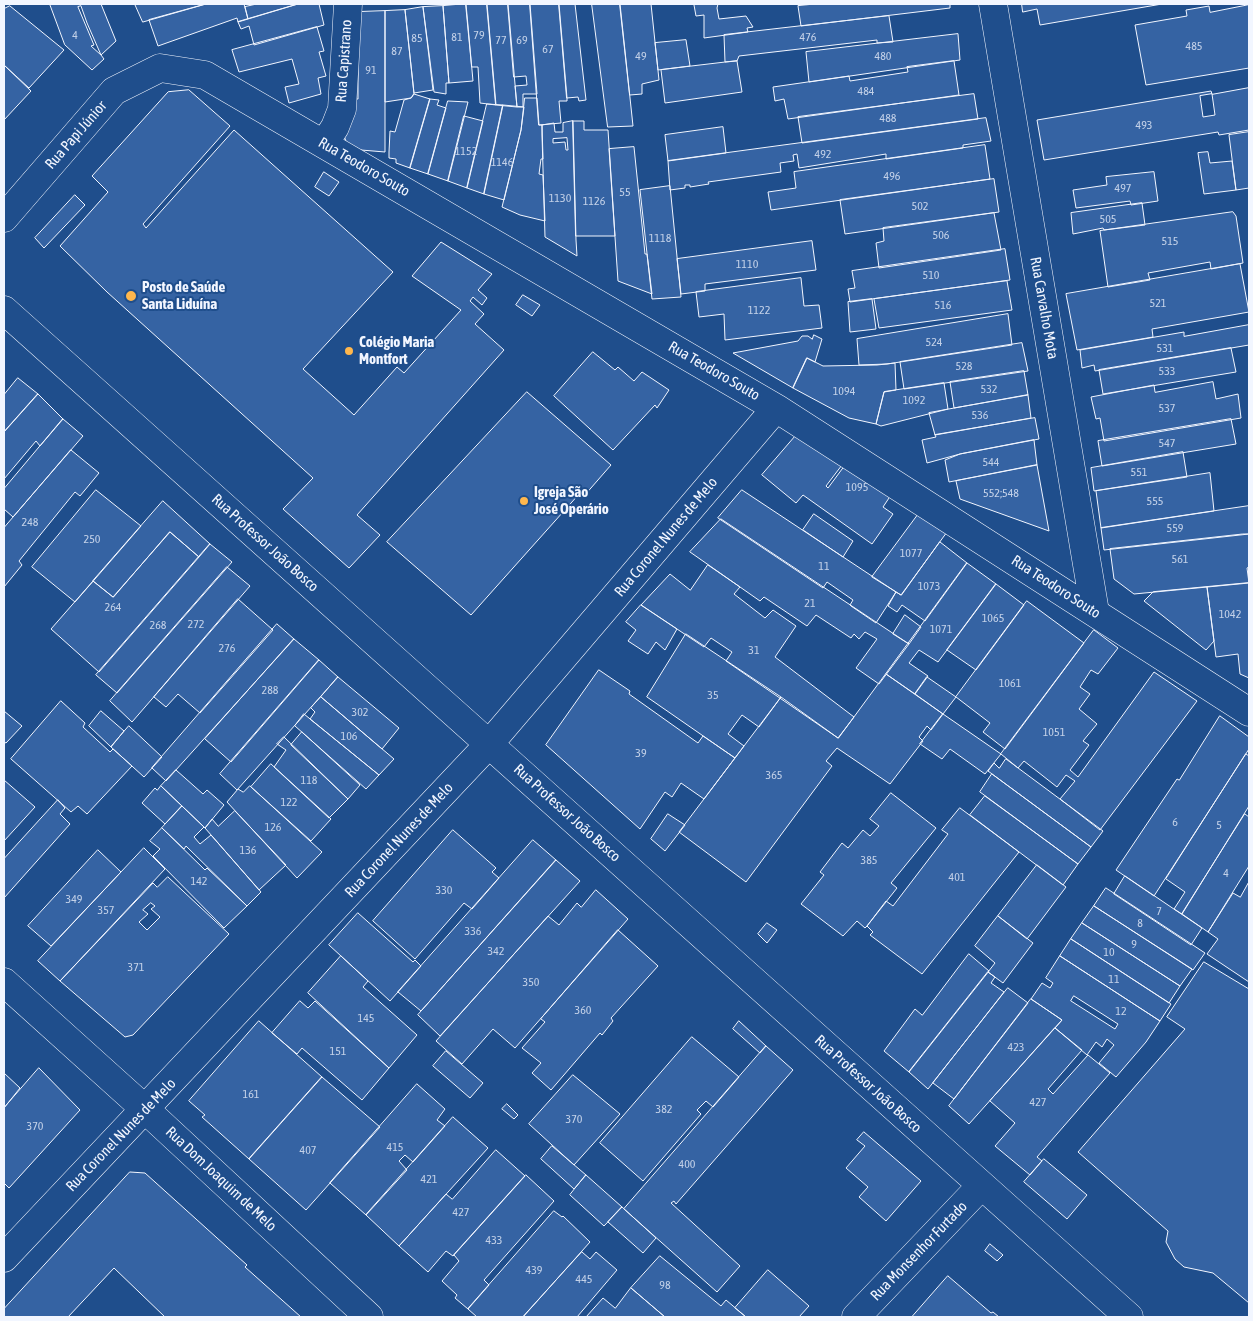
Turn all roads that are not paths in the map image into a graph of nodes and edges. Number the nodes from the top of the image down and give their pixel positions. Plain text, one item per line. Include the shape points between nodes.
1 (348, 4) edge
2 (993, 4) edge
3 (160, 68) joint
4 (324, 144) junction
5 (4, 218) edge
6 (4, 310) edge
7 (776, 408) junction
8 (1095, 612) junction
9 (1249, 712) edge
10 (490, 743) junction
11 (4, 982) edge
12 (146, 1110) junction
13 (981, 1186) junction
14 (4, 1258) edge
15 (369, 1317) edge
16 (856, 1317) edge
17 (1129, 1317) edge

1 - 4 street, Rua Capistrano via 342,109
2 - 8 street, Rua Carvalho Mota
3 - 4 street, Rua Teodoro Souto via 205,75
3 - 5 street, Rua Papi Júnior via 114,91
4 - 7 street, Rua Teodoro Souto
6 - 10 street, Rua Professor João Bosco
7 - 8 street, Rua Teodoro Souto
7 - 10 street, Rua Coronel Nunes de Melo
8 - 9 street, Rua Teodoro Souto
10 - 12 street, Rua Coronel Nunes de Melo
10 - 13 street, Rua Professor João Bosco
11 - 12 street, Rua Dom Joaquim de Melo
12 - 14 street, Rua Coronel Nunes de Melo
12 - 15 street, Rua Dom Joaquim de Melo
13 - 16 street, Rua Monsenhor Furtado
13 - 17 street, Rua Professor João Bosco

